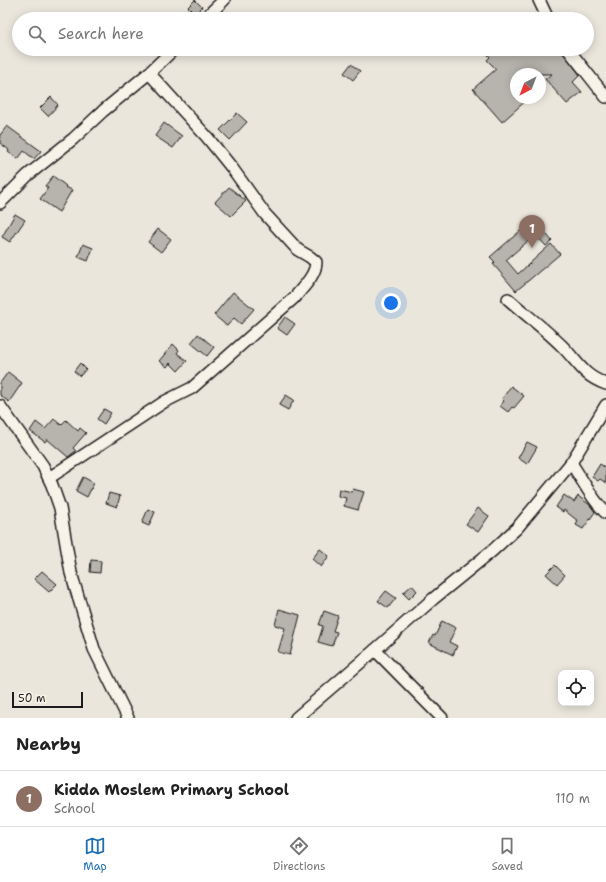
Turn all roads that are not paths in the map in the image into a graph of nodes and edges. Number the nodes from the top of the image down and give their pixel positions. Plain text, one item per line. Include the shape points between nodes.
1 (224, 0) edge
2 (539, 0) edge
3 (211, 12) edge
4 (545, 12) edge
5 (167, 56) edge
6 (574, 56) edge
7 (149, 73) junction
8 (606, 97) edge
9 (0, 204) edge
10 (508, 299) dead end
11 (606, 384) edge
12 (606, 405) edge
13 (0, 406) edge
14 (571, 463) junction
15 (49, 478) junction
16 (606, 513) edge
17 (375, 650) junction
18 (128, 718) edge
19 (296, 718) edge
20 (442, 718) edge

1 - 3 street
2 - 4 street
5 - 7 street
6 - 8 street
7 - 9 street via 74,139 28,175
7 - 15 street via 207,137 264,214 298,250 316,262 316,267 295,297 192,388 164,402
10 - 11 street via 562,346 585,372
12 - 14 street
13 - 15 street
14 - 16 street via 590,496
14 - 17 street via 517,528
15 - 18 street via 60,508 71,572 94,649
17 - 19 street
17 - 20 street

